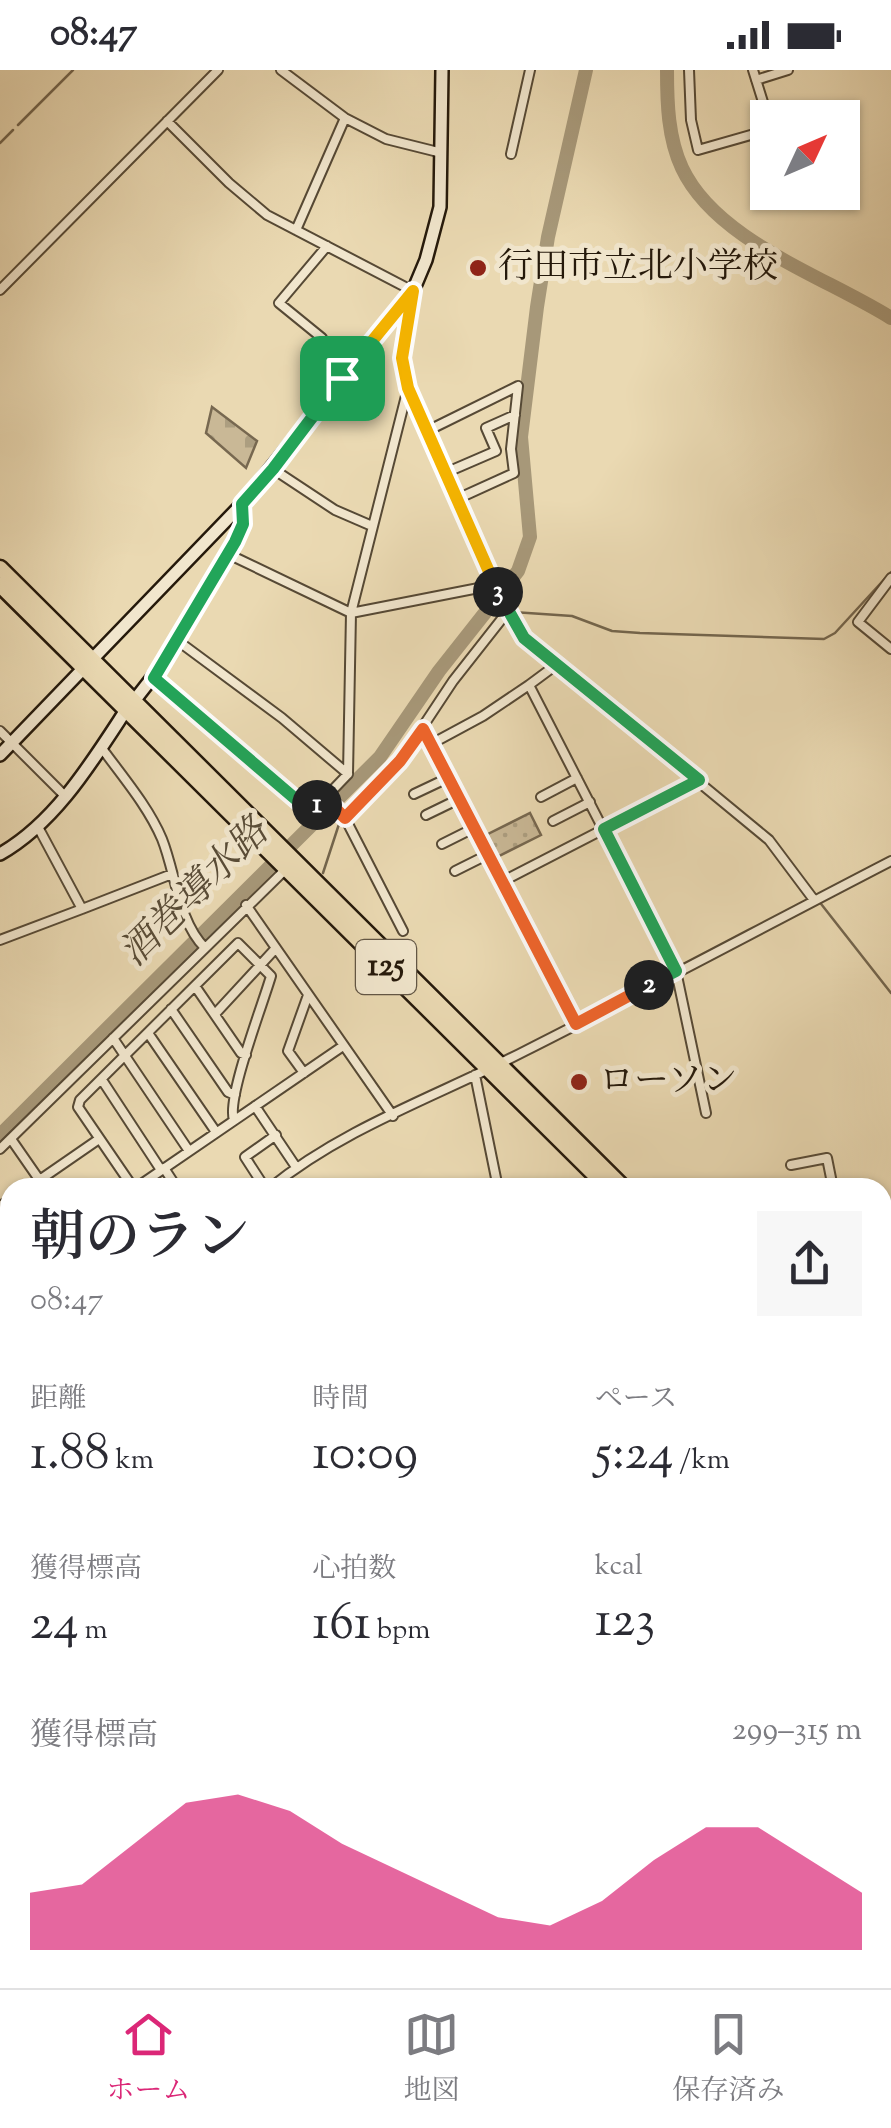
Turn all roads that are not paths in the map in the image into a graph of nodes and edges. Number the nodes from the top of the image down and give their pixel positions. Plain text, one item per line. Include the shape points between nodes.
1 (218, 70) edge
2 (281, 70) edge
3 (442, 70) edge
4 (530, 70) edge
5 (689, 70) edge
6 (788, 70) edge
7 (755, 75) edge
8 (763, 100) edge
9 (345, 118) junction
10 (168, 121) junction
11 (750, 135) edge
12 (438, 152) junction
13 (510, 154) dead end
14 (296, 230) junction
15 (327, 246) junction
16 (0, 290) edge
17 (413, 291) junction
18 (322, 338) dead end
19 (408, 388) junction
20 (514, 415) junction
21 (427, 430) junction
22 (273, 469) junction
23 (445, 473) junction
24 (457, 498) junction
25 (242, 504) junction
26 (372, 526) junction
27 (228, 554) junction
28 (0, 568) edge
29 (891, 578) edge
30 (0, 585) edge
31 (495, 587) junction
32 (508, 611) junction
33 (351, 612) junction
34 (178, 641) junction
35 (891, 648) edge
36 (89, 664) junction
37 (556, 665) junction
38 (154, 678) junction
39 (529, 684) junction
40 (130, 706) junction
41 (423, 729) junction
42 (0, 731) edge
43 (12, 742) junction
44 (433, 743) junction
45 (101, 747) junction
46 (0, 755) edge
47 (348, 774) junction
48 (450, 777) junction
49 (577, 778) junction
50 (699, 780) junction
51 (414, 794) dead end
52 (64, 795) junction
53 (541, 796) dead end
54 (461, 798) junction
55 (326, 799) junction
56 (590, 802) junction
57 (426, 815) dead end
58 (345, 818) junction
59 (553, 821) dead end
60 (38, 828) junction
61 (476, 828) junction
62 (604, 829) junction
63 (442, 844) dead end
64 (0, 854) edge
65 (489, 854) junction
66 (891, 861) edge
67 (288, 864) junction
68 (455, 871) dead end
69 (172, 874) junction
70 (503, 881) junction
71 (819, 898) junction
72 (246, 906) junction
73 (82, 909) junction
74 (403, 932) dead end
75 (0, 940) edge
76 (204, 946) junction
77 (276, 948) junction
78 (221, 960) junction
79 (260, 964) junction
80 (676, 971) junction
81 (196, 986) junction
82 (308, 994) junction
83 (171, 1009) junction
84 (215, 1014) junction
85 (576, 1024) junction
86 (148, 1032) junction
87 (112, 1038) junction
88 (343, 1046) junction
89 (125, 1056) junction
90 (246, 1056) junction
91 (488, 1069) junction
92 (304, 1073) junction
93 (102, 1080) junction
94 (235, 1095) junction
95 (256, 1106) junction
96 (706, 1112) dead end
97 (393, 1116) junction
98 (234, 1120) junction
99 (216, 1132) junction
100 (276, 1135) junction
101 (10, 1139) junction
102 (99, 1139) junction
103 (0, 1149) edge
104 (189, 1150) junction
105 (791, 1164) dead end
106 (296, 1166) junction
107 (162, 1169) junction
108 (38, 1178) edge
109 (50, 1178) edge
110 (126, 1178) edge
111 (149, 1178) edge
112 (170, 1178) edge
113 (261, 1178) edge
114 (281, 1178) edge
115 (497, 1178) edge
116 (598, 1178) edge
117 (613, 1178) edge
118 (831, 1178) edge

1 - 10 street
2 - 9 street
3 - 12 street
4 - 13 street
5 - 11 street via 698,150
6 - 7 street
7 - 8 street
9 - 12 street via 386,139
9 - 14 street
10 - 14 street via 242,194
10 - 16 street
12 - 17 street via 440,207
14 - 15 street
15 - 17 street
15 - 18 street via 279,303
17 - 19 street via 402,358
17 - 22 street
19 - 21 street
19 - 26 street
20 - 21 street via 518,386
20 - 23 street via 486,428 496,451
20 - 24 street via 514,474
21 - 23 street
22 - 25 street
22 - 26 street
23 - 24 street
24 - 31 street
25 - 27 street via 243,524
25 - 36 street
26 - 33 street
27 - 33 street
27 - 34 street
28 - 36 highway, 125
29 - 35 street via 858,622
30 - 36 highway, 125
31 - 32 street
31 - 33 street
32 - 37 street via 524,638
32 - 41 street
33 - 47 street
34 - 38 street
34 - 47 street
36 - 40 highway, 125
36 - 43 street
37 - 39 street
37 - 50 street
38 - 40 street
38 - 55 street via 306,808
39 - 44 street
39 - 49 street
40 - 45 street
40 - 67 highway, 125
41 - 44 street
41 - 58 street
42 - 43 street
43 - 46 street
43 - 52 street
44 - 48 street
45 - 52 street
45 - 69 street via 160,835
47 - 55 street
48 - 51 street
48 - 54 street
49 - 53 street
49 - 56 street
50 - 62 street
50 - 71 street via 769,840
52 - 60 street
54 - 57 street
54 - 61 street
55 - 58 street
56 - 59 street
56 - 62 street
58 - 74 street
60 - 64 street
60 - 73 street
61 - 63 street
61 - 65 street
62 - 70 street
62 - 80 street
65 - 68 street
65 - 70 street
66 - 71 street
67 - 72 street
67 - 91 highway, 125
69 - 73 street
69 - 76 street via 192,935
70 - 85 street
71 - 80 street
72 - 76 street
72 - 77 street
73 - 75 street
76 - 78 street
76 - 87 street
77 - 79 street
77 - 82 street
78 - 79 street via 238,943
78 - 81 street
79 - 84 street
79 - 90 street via 271,976
80 - 85 street
80 - 96 street
81 - 83 street
81 - 84 street
82 - 88 street
82 - 92 street via 288,1052
83 - 86 street
83 - 94 street
84 - 90 street
85 - 91 street
86 - 89 street
86 - 99 street
87 - 89 street
87 - 101 street
88 - 92 street
88 - 97 street
89 - 93 street
89 - 104 street
90 - 94 street
91 - 97 street
91 - 115 street
91 - 116 highway, 125
91 - 117 highway, 125
92 - 95 street
93 - 102 street via 78,1107
93 - 107 street
94 - 98 street
95 - 98 street
95 - 100 street
97 - 106 street
98 - 99 street
99 - 104 street
100 - 106 street
100 - 113 street via 245,1157
101 - 103 street
101 - 108 street
102 - 109 street
102 - 110 street
104 - 107 street
105 - 118 street via 827,1158
106 - 114 street
107 - 111 street
107 - 112 street

